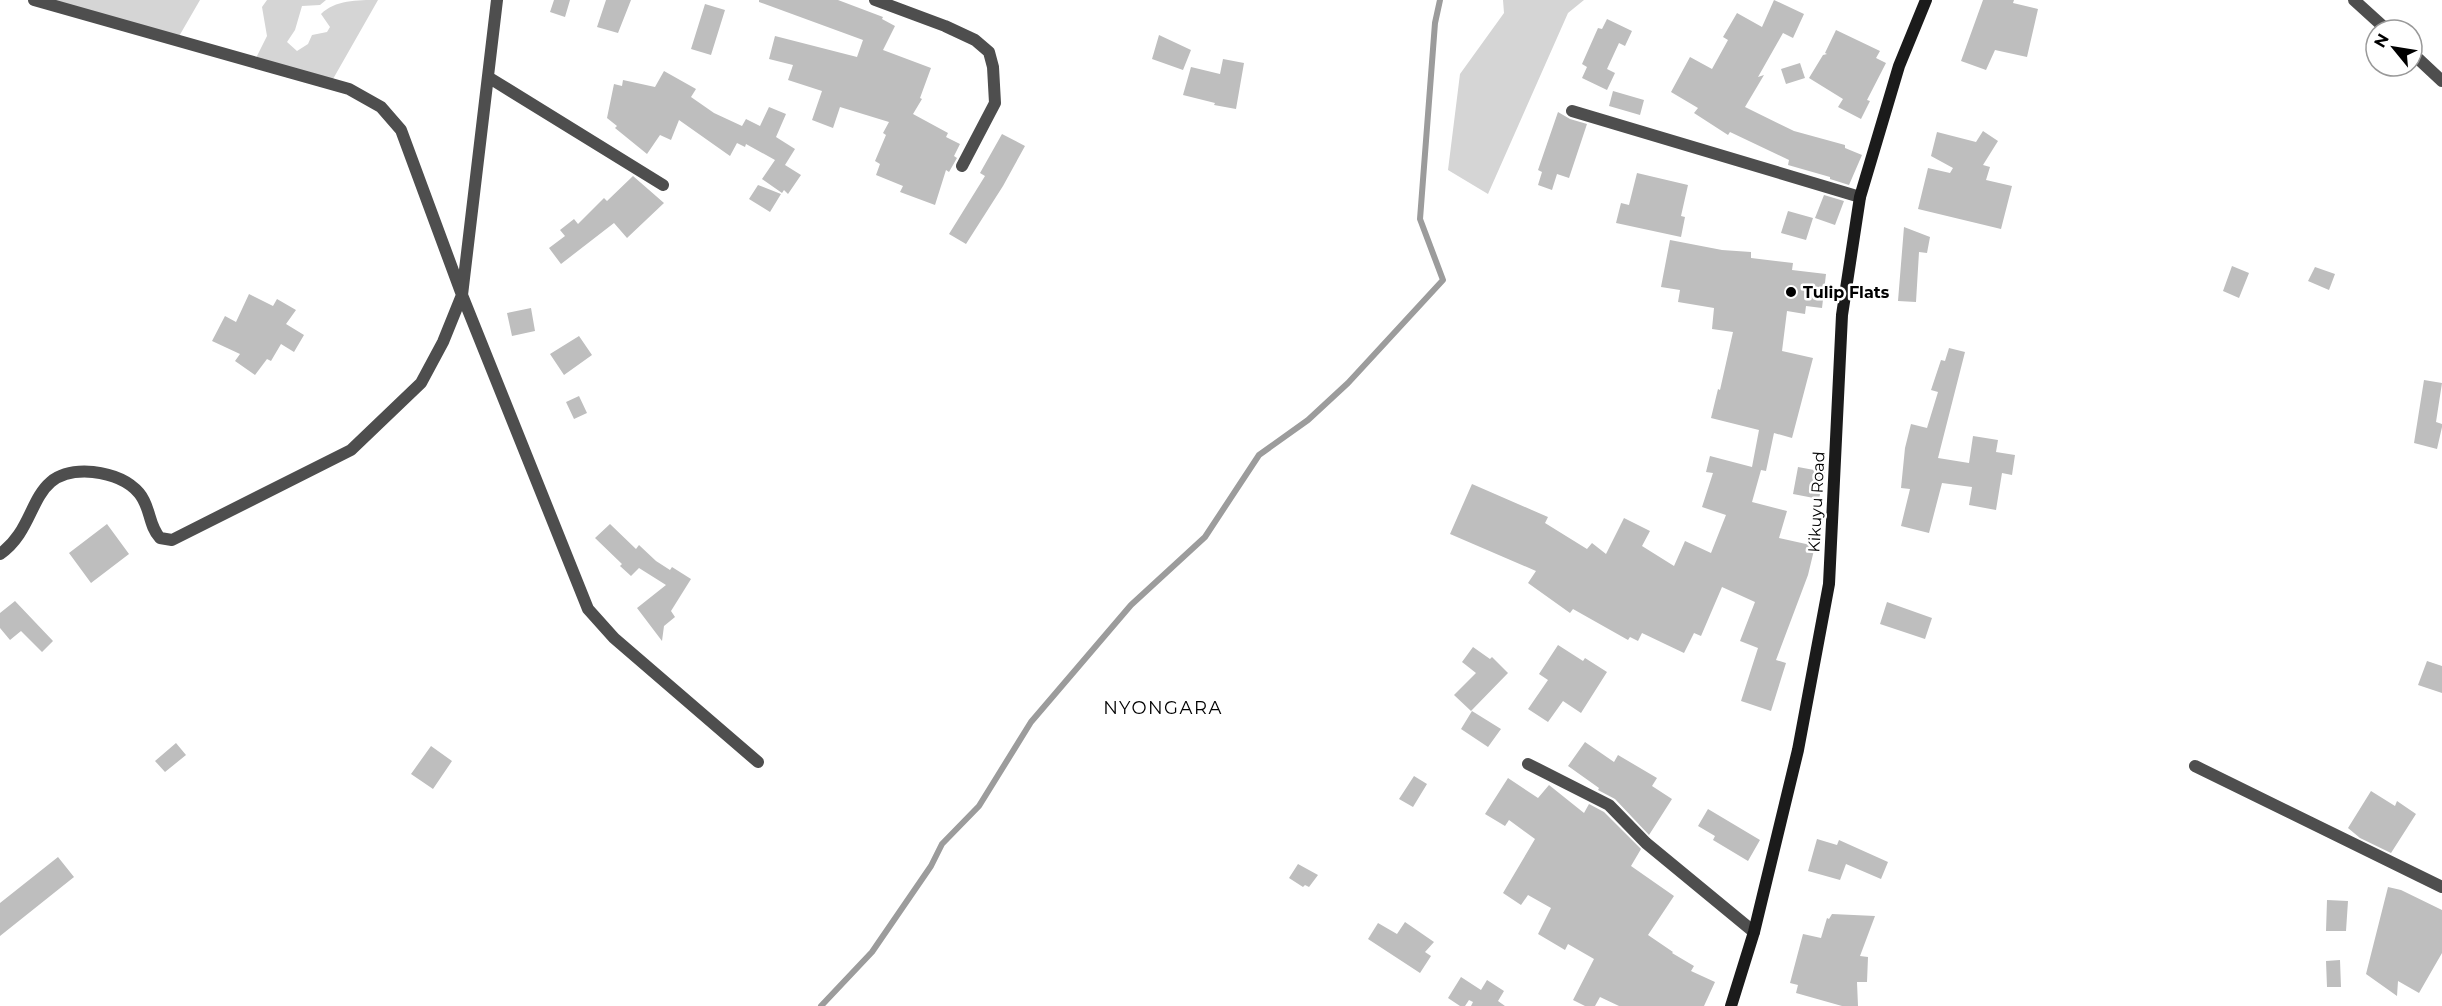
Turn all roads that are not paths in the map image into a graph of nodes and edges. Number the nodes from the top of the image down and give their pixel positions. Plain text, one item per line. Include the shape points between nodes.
1 (34, 0) edge
2 (497, 0) edge
3 (875, 0) edge
4 (1926, 0) edge
5 (2354, 0) edge
6 (2374, 18) edge
7 (2424, 64) edge
8 (488, 77) junction
9 (2442, 81) edge
10 (1572, 111) dead end
11 (962, 166) dead end
12 (663, 185) dead end
13 (1860, 197) junction
14 (462, 295) junction
15 (0, 554) edge
16 (758, 762) dead end
17 (1528, 764) dead end
18 (2195, 766) dead end
19 (2442, 887) edge
20 (1754, 932) junction
21 (1731, 1006) edge

1 - 14 street via 349,89 381,107 401,130
2 - 8 street
3 - 11 street via 945,26 975,40 989,52 995,103
4 - 13 main road, Kikuyu Road via 1899,66
5 - 6 street
7 - 9 street
8 - 12 street
8 - 14 street
10 - 13 street
13 - 20 main road, Kikuyu Road via 1842,315 1829,584 1798,750
14 - 15 street via 421,383 351,450 172,540 160,538 153,530 147,506 138,492 118,478 89,472 62,475 48,482 12,546
14 - 16 street via 588,609 614,638
17 - 20 street via 1609,805 1646,843
18 - 19 street
20 - 21 main road, Kikuyu Road

